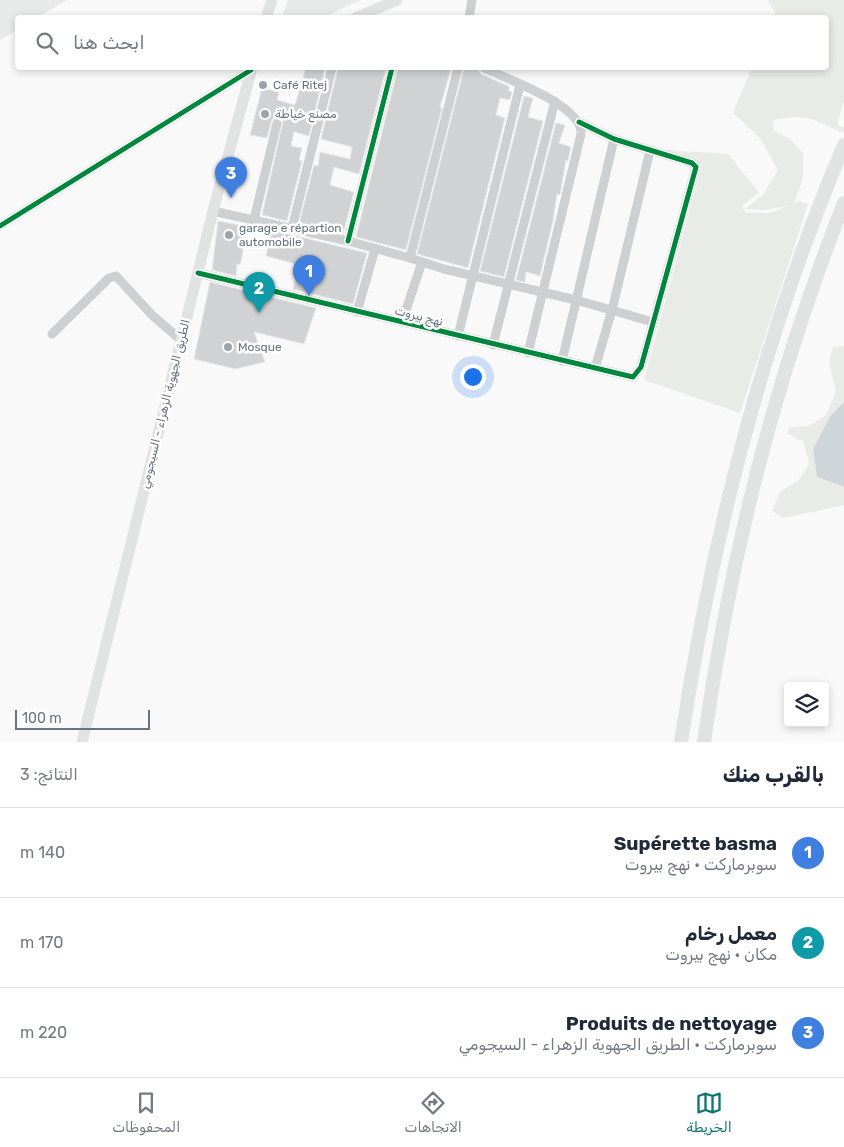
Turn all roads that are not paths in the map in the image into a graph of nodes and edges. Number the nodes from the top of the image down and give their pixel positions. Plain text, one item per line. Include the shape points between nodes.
1 (272, 0) edge
2 (397, 0) edge
3 (472, 0) edge
4 (267, 15) edge
5 (362, 15) edge
6 (470, 15) edge
7 (249, 70) edge
8 (251, 70) edge
9 (332, 70) edge
10 (391, 70) edge
11 (457, 70) edge
12 (488, 70) edge
13 (520, 85) junction
14 (556, 101) junction
15 (277, 122) dead end
16 (579, 122) junction
17 (614, 139) junction
18 (844, 145) edge
19 (650, 151) junction
20 (844, 203) edge
21 (213, 211) junction
22 (254, 220) junction
23 (0, 226) edge
24 (292, 228) junction
25 (348, 241) junction
26 (375, 249) junction
27 (410, 258) junction
28 (422, 262) junction
29 (198, 273) junction
30 (474, 276) junction
31 (509, 285) junction
32 (542, 293) junction
33 (576, 300) junction
34 (612, 310) junction
35 (357, 312) junction
36 (402, 322) junction
37 (653, 322) junction
38 (52, 334) dead end
39 (458, 336) junction
40 (181, 340) junction
41 (493, 345) junction
42 (528, 352) junction
43 (562, 361) junction
44 (595, 368) junction
45 (82, 742) edge
46 (681, 742) edge
47 (704, 742) edge

1 - 4 main road
2 - 5 main road
3 - 6 street
7 - 23 street
8 - 21 main road, الطريق الجهوية الزهراء - السيجومي
9 - 24 street
10 - 25 street
11 - 27 street
12 - 13 street
13 - 14 street
13 - 30 street
14 - 16 street
14 - 31 street
15 - 22 street
16 - 17 street
16 - 32 street via 581,134
17 - 19 street
17 - 33 street
18 - 46 highway via 810,226 777,320 744,435 701,620
19 - 34 street
19 - 37 street via 696,167
20 - 47 highway via 799,324 765,440 724,612
21 - 22 street
21 - 29 main road, الطريق الجهوية الزهراء - السيجومي
22 - 24 street
24 - 25 street
25 - 26 street
26 - 27 street
26 - 35 street
27 - 28 street
28 - 30 street
28 - 36 street
29 - 35 street, نهج بيروت
29 - 40 main road, الطريق الجهوية الزهراء - السيجومي
30 - 31 street
30 - 39 street
31 - 32 street
31 - 41 street
32 - 33 street
32 - 42 street
33 - 34 street
33 - 43 street
34 - 37 street
34 - 44 street
35 - 36 street, نهج بيروت
36 - 39 street, نهج بيروت
37 - 44 street, نهج بيروت via 641,367 635,376
38 - 40 street via 109,278 116,276
39 - 41 street, نهج بيروت
40 - 45 main road, الطريق الجهوية الزهراء - السيجومي
41 - 42 street, نهج بيروت
42 - 43 street, نهج بيروت
43 - 44 street, نهج بيروت

